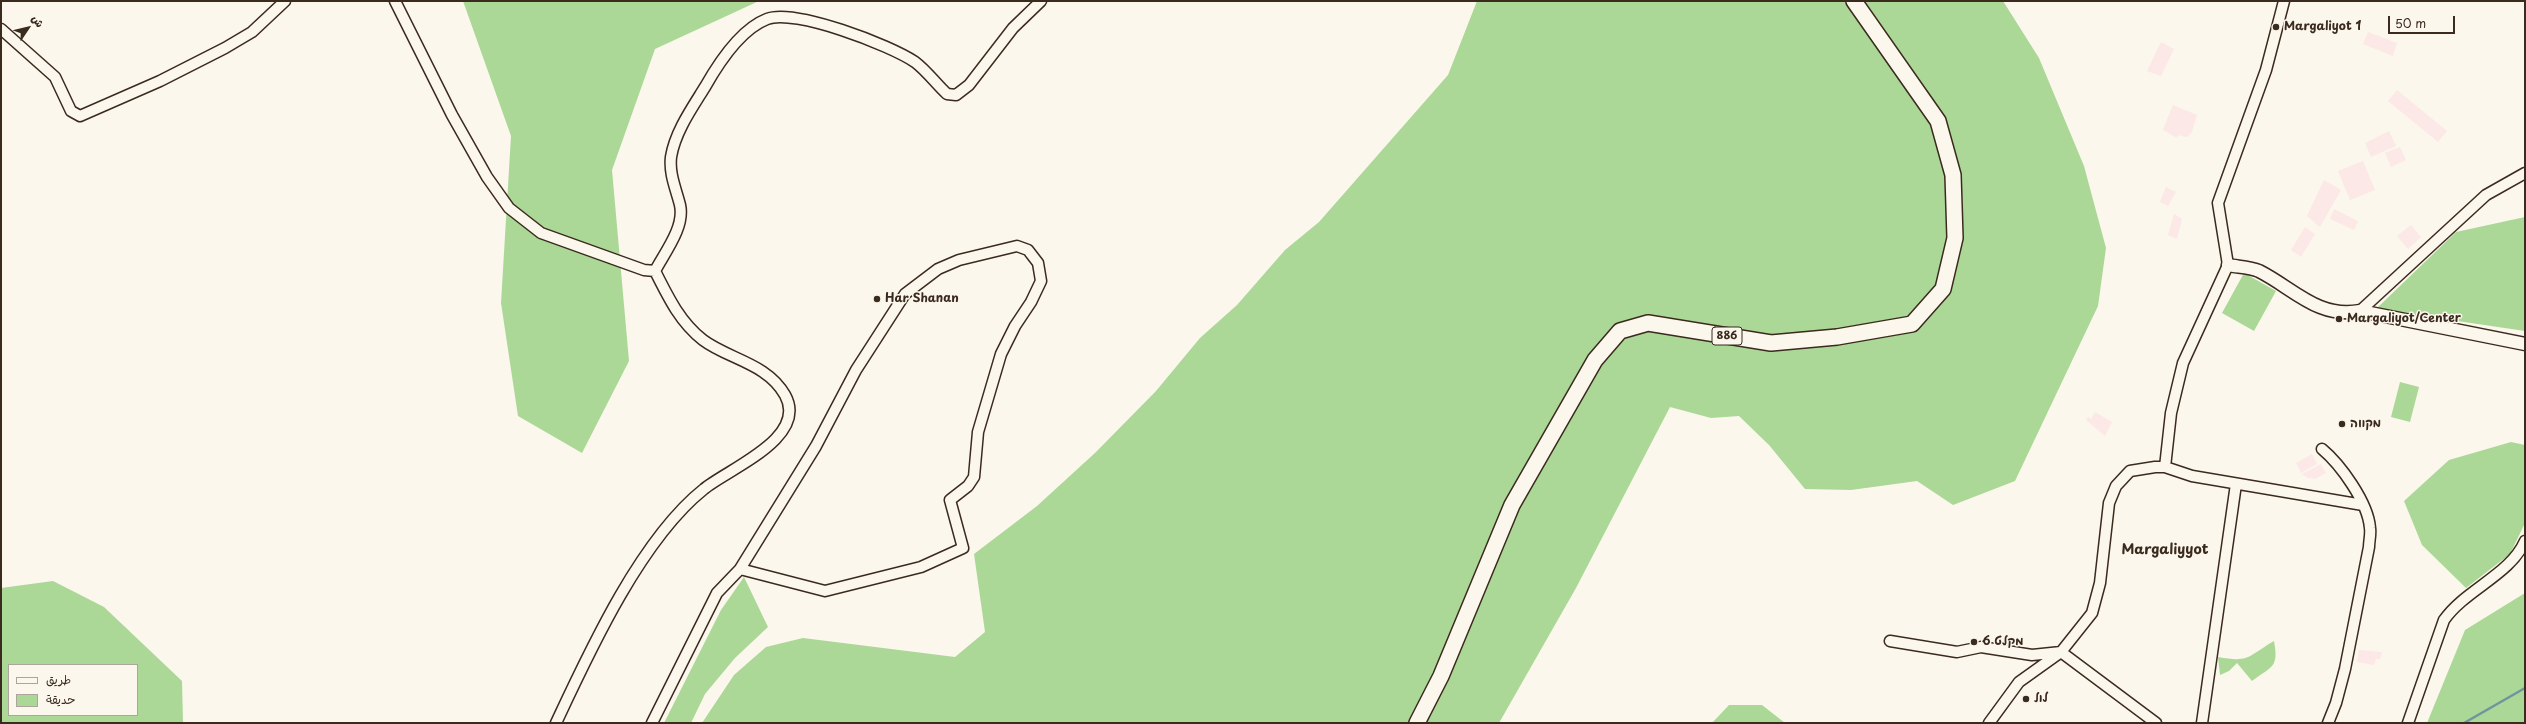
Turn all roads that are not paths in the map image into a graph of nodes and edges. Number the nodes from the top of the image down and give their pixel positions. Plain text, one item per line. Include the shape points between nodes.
1 (285, 1) edge
2 (395, 1) edge
3 (1041, 1) edge
4 (1854, 1) edge
5 (2284, 1) edge
6 (1, 28) edge
7 (2525, 173) edge
8 (2228, 265) junction
9 (655, 271) junction
10 (2360, 311) junction
11 (2525, 344) edge
12 (2322, 449) dead end
13 (2165, 467) junction
14 (2236, 484) junction
15 (2363, 505) junction
16 (2525, 541) edge
17 (740, 569) junction
18 (1890, 640) dead end
19 (2061, 652) junction
20 (556, 723) edge
21 (652, 723) edge
22 (1417, 723) edge
23 (1989, 723) edge
24 (2156, 723) edge
25 (2202, 723) edge
26 (2328, 723) edge
27 (2408, 723) edge

1 - 6 street via 252,32 225,48 160,81 80,116 71,111 55,77
2 - 9 street via 452,115 487,177 509,208 541,233 644,270
3 - 9 street via 1013,28 969,85 962,92 951,95 915,62 889,47 793,16 766,19 747,32 720,59 676,141 671,158 671,171 681,216 679,226
4 - 22 main road, 886 via 1938,121 1953,175 1955,238 1943,289 1912,324 1837,337 1772,343 1648,323 1620,331 1596,360 1512,506 1442,676
5 - 8 street via 2266,70 2218,203
7 - 10 street via 2486,195
8 - 10 street via 2258,271 2300,299 2333,313
8 - 13 street via 2183,363 2171,413
9 - 20 street via 683,322 704,341 743,359 775,382 786,396 788,412 785,427 782,434 748,461 704,489 655,542 626,585
10 - 11 street
12 - 15 street via 2338,462
13 - 14 street via 2192,476
13 - 19 street via 2130,472 2116,486 2109,504 2100,583 2092,613
14 - 15 street
14 - 25 street
15 - 26 street via 2370,527 2369,547 2345,669
16 - 27 street via 2517,556 2454,606 2444,620
17 - 17 street via 825,591 921,566 963,548 950,500 968,486 974,477 978,432 1001,354 1014,326 1031,302 1041,281 1038,263 1028,250 1017,246 1005,247 958,260 938,270 904,294 856,370 816,446
17 - 21 street via 717,593
18 - 19 street via 1957,652 1981,647 2032,655
19 - 23 street via 2019,682
19 - 24 street

